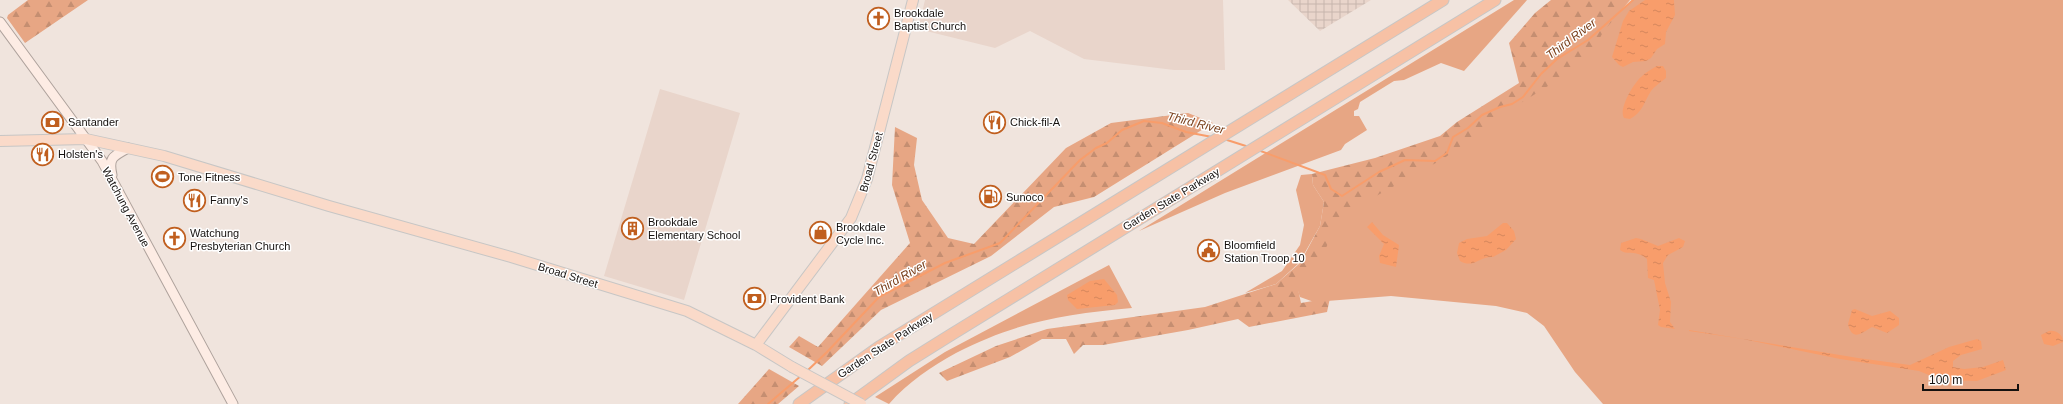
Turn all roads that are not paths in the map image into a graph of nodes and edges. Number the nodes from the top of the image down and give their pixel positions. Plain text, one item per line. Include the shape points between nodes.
1 (913, 0) edge
2 (1443, 0) edge
3 (1495, 0) edge
4 (0, 22) edge
5 (86, 139) junction
6 (0, 140) edge
7 (128, 148) junction
8 (113, 180) junction
9 (756, 345) junction
10 (233, 404) edge
11 (799, 404) edge
12 (850, 404) edge
13 (861, 404) edge

1 - 9 main road, Broad Street via 867,179 858,204 842,231
2 - 11 highway, Garden State Parkway via 878,347
3 - 12 highway, Garden State Parkway via 949,336
4 - 5 main road, Watchung Avenue
5 - 6 main road, Broad Street
5 - 7 main road, Broad Street
5 - 8 main road, Watchung Avenue
7 - 8 main road via 112,158 110,165
7 - 9 main road, Broad Street via 164,156 679,308
8 - 10 main road, Watchung Avenue
9 - 13 main road, bridge

